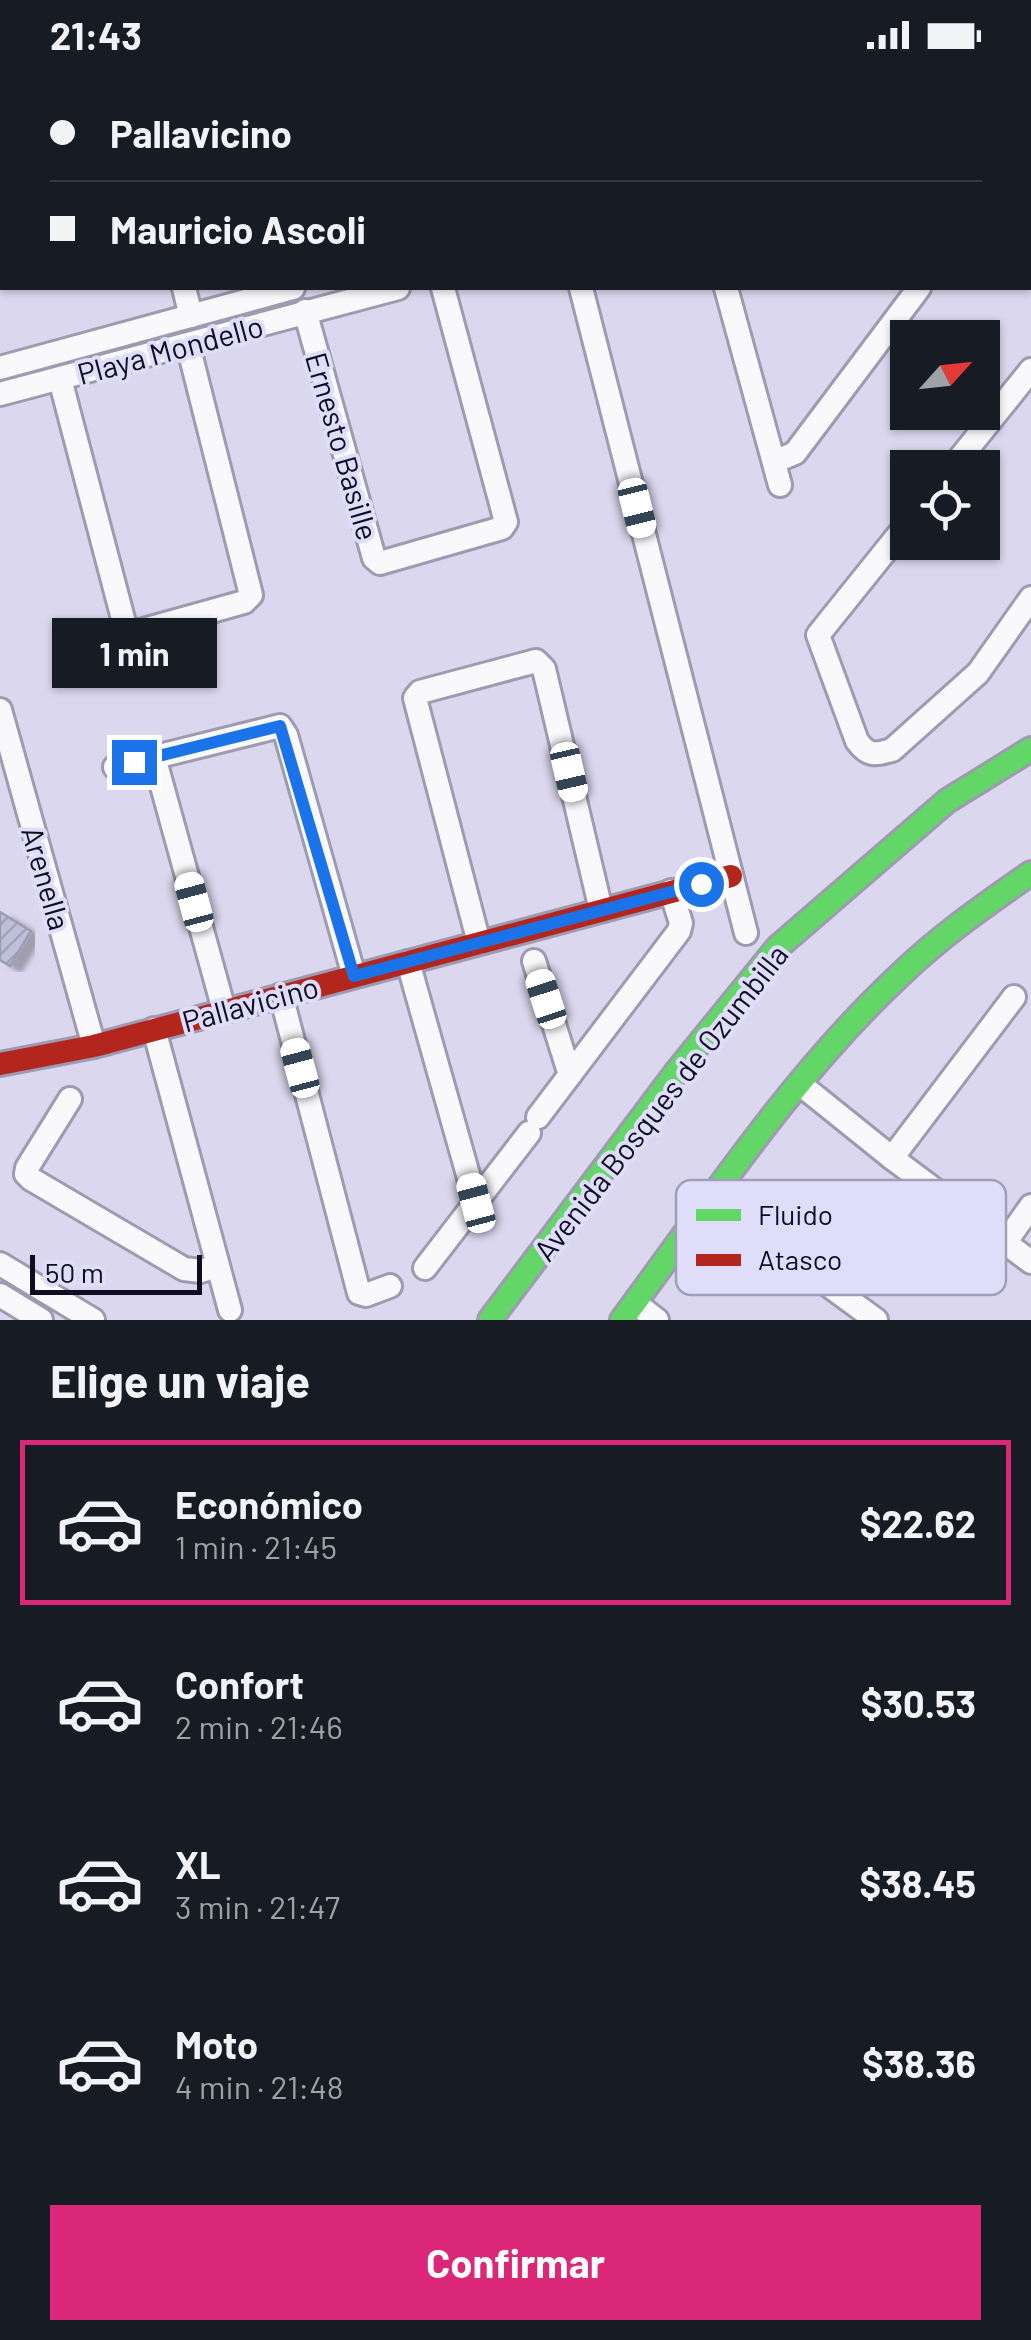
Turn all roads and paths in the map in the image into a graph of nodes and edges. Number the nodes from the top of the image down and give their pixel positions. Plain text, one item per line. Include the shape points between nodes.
1 (185, 290) edge
2 (287, 290) edge
3 (390, 290) edge
4 (444, 290) edge
5 (582, 290) edge
6 (727, 290) edge
7 (917, 290) edge
8 (305, 311) junction
9 (192, 316) junction
10 (188, 344) junction
11 (0, 368) edge
12 (1031, 370) edge
13 (60, 379) junction
14 (0, 394) edge
15 (967, 450) edge
16 (890, 545) edge
17 (1031, 598) edge
18 (127, 634) junction
19 (94, 644) dead end
20 (0, 710) edge
21 (1031, 749) edge
22 (154, 758) junction
23 (114, 767) dead end
24 (1031, 873) edge
25 (731, 876) junction
26 (671, 892) junction
27 (602, 910) junction
28 (746, 933) dead end
29 (480, 943) junction
30 (534, 961) dead end
31 (408, 962) junction
32 (354, 976) junction
33 (280, 995) junction
34 (1014, 998) dead end
35 (224, 1010) junction
36 (154, 1029) junction
37 (94, 1046) junction
38 (0, 1064) edge
39 (570, 1076) junction
40 (800, 1084) junction
41 (70, 1099) dead end
42 (892, 1158) junction
43 (727, 1180) edge
44 (921, 1180) edge
45 (476, 1203) junction
46 (1031, 1206) edge
47 (1006, 1242) edge
48 (1006, 1244) edge
49 (676, 1248) edge
50 (1031, 1262) edge
51 (0, 1264) edge
52 (217, 1266) junction
53 (425, 1268) dead end
54 (390, 1286) dead end
55 (0, 1295) edge
56 (842, 1295) edge
57 (230, 1310) dead end
58 (628, 1312) edge
59 (40, 1320) edge
60 (93, 1320) edge
61 (490, 1320) edge
62 (657, 1320) edge
63 (876, 1320) edge

1 - 9 street
2 - 9 street, Playa Mondello
3 - 8 street, Playa Mondello
4 - 8 street, Ernesto Basille via 506,522 380,562
5 - 25 street
6 - 7 street via 777,474
8 - 10 street, Playa Mondello
9 - 11 street, Playa Mondello
10 - 13 street, Playa Mondello
10 - 18 street via 251,596
12 - 15 street
13 - 14 street, Playa Mondello
13 - 18 street
16 - 17 street via 818,635 866,753 892,750 978,673
18 - 19 street
20 - 37 street, Arenella
21 - 61 main road, Avenida Bosques de Ozumbilla via 948,801 778,947
22 - 23 street
22 - 32 street via 280,726
22 - 35 street
24 - 40 main road via 885,989
25 - 26 main road, Pallavicino
25 - 28 street
26 - 27 main road, Pallavicino
26 - 39 street via 679,931
27 - 29 main road, Pallavicino
27 - 29 street via 544,669 536,661 420,692 414,698
29 - 31 main road, Pallavicino
30 - 39 street
31 - 32 main road, Pallavicino
31 - 45 street
32 - 33 main road, Pallavicino
33 - 35 main road, Pallavicino
33 - 54 street via 359,1293
34 - 42 street
35 - 36 main road, Pallavicino
36 - 37 main road, Pallavicino
36 - 52 street
37 - 38 main road, Pallavicino
39 - 45 street
40 - 42 street
40 - 43 main road
41 - 52 street via 28,1168 31,1180 184,1269
42 - 44 street
45 - 53 street
46 - 47 street
48 - 50 street
49 - 58 main road
51 - 60 street
52 - 57 street
55 - 59 street
56 - 63 street
58 - 62 street

